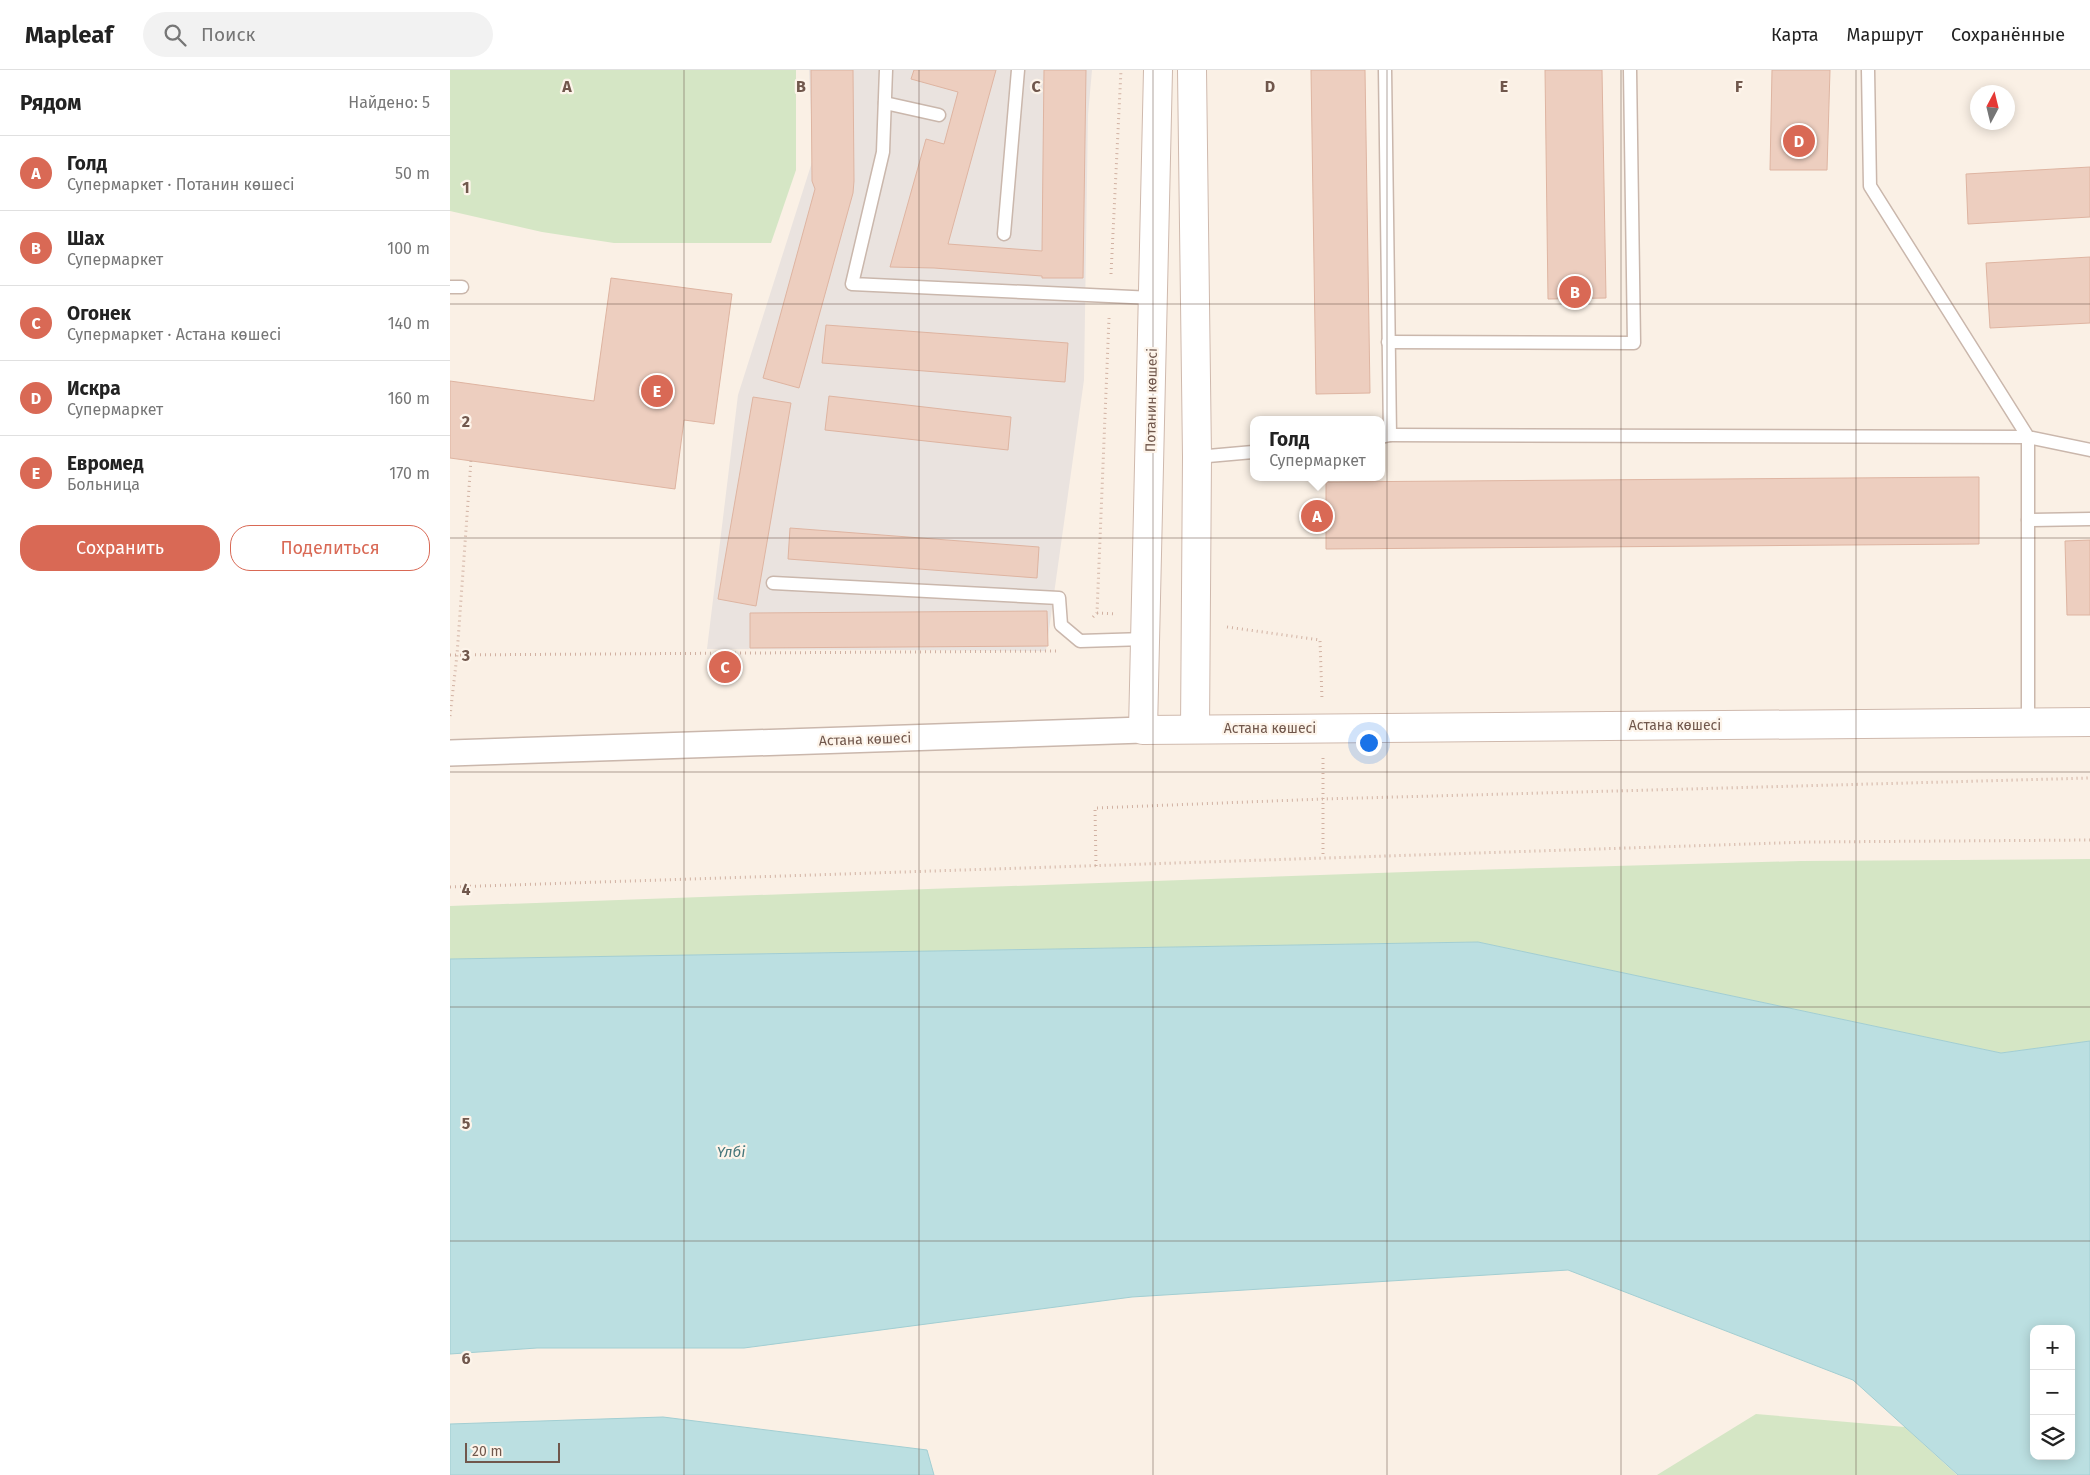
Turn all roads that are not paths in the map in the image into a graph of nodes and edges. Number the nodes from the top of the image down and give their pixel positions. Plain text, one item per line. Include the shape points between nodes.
1 (886, 70) edge
2 (1018, 70) edge
3 (1158, 70) edge
4 (1192, 70) edge
5 (1385, 70) edge
6 (1630, 70) edge
7 (1868, 70) edge
8 (885, 103) junction
9 (939, 115) dead end
10 (1004, 234) dead end
11 (1153, 298) junction
12 (1388, 342) junction
13 (1386, 436) edge
14 (2028, 437) junction
15 (2090, 450) edge
16 (1250, 452) edge
17 (1197, 457) junction
18 (2090, 519) edge
19 (2028, 520) junction
20 (773, 583) dead end
21 (1146, 626) junction
22 (2090, 722) edge
23 (2028, 723) junction
24 (1195, 729) junction
25 (1143, 730) junction
26 (450, 754) edge

1 - 8 lane
2 - 10 lane
3 - 11 main road, Потанин көшесі
4 - 17 main road
5 - 12 lane
6 - 12 lane via 1634,343
7 - 14 lane via 1870,186
8 - 9 lane
8 - 11 lane via 883,152 852,284
11 - 21 main road, Потанин көшесі
12 - 13 lane
13 - 14 lane
14 - 15 lane
14 - 19 lane
16 - 17 lane
17 - 24 main road
18 - 19 lane
19 - 23 lane
20 - 21 lane via 1059,598 1061,625 1080,641
21 - 25 main road, Потанин көшесі
22 - 23 main road, Астана көшесі
23 - 24 main road, Астана көшесі
24 - 25 main road, Астана көшесі
25 - 26 street, Астана көшесі

